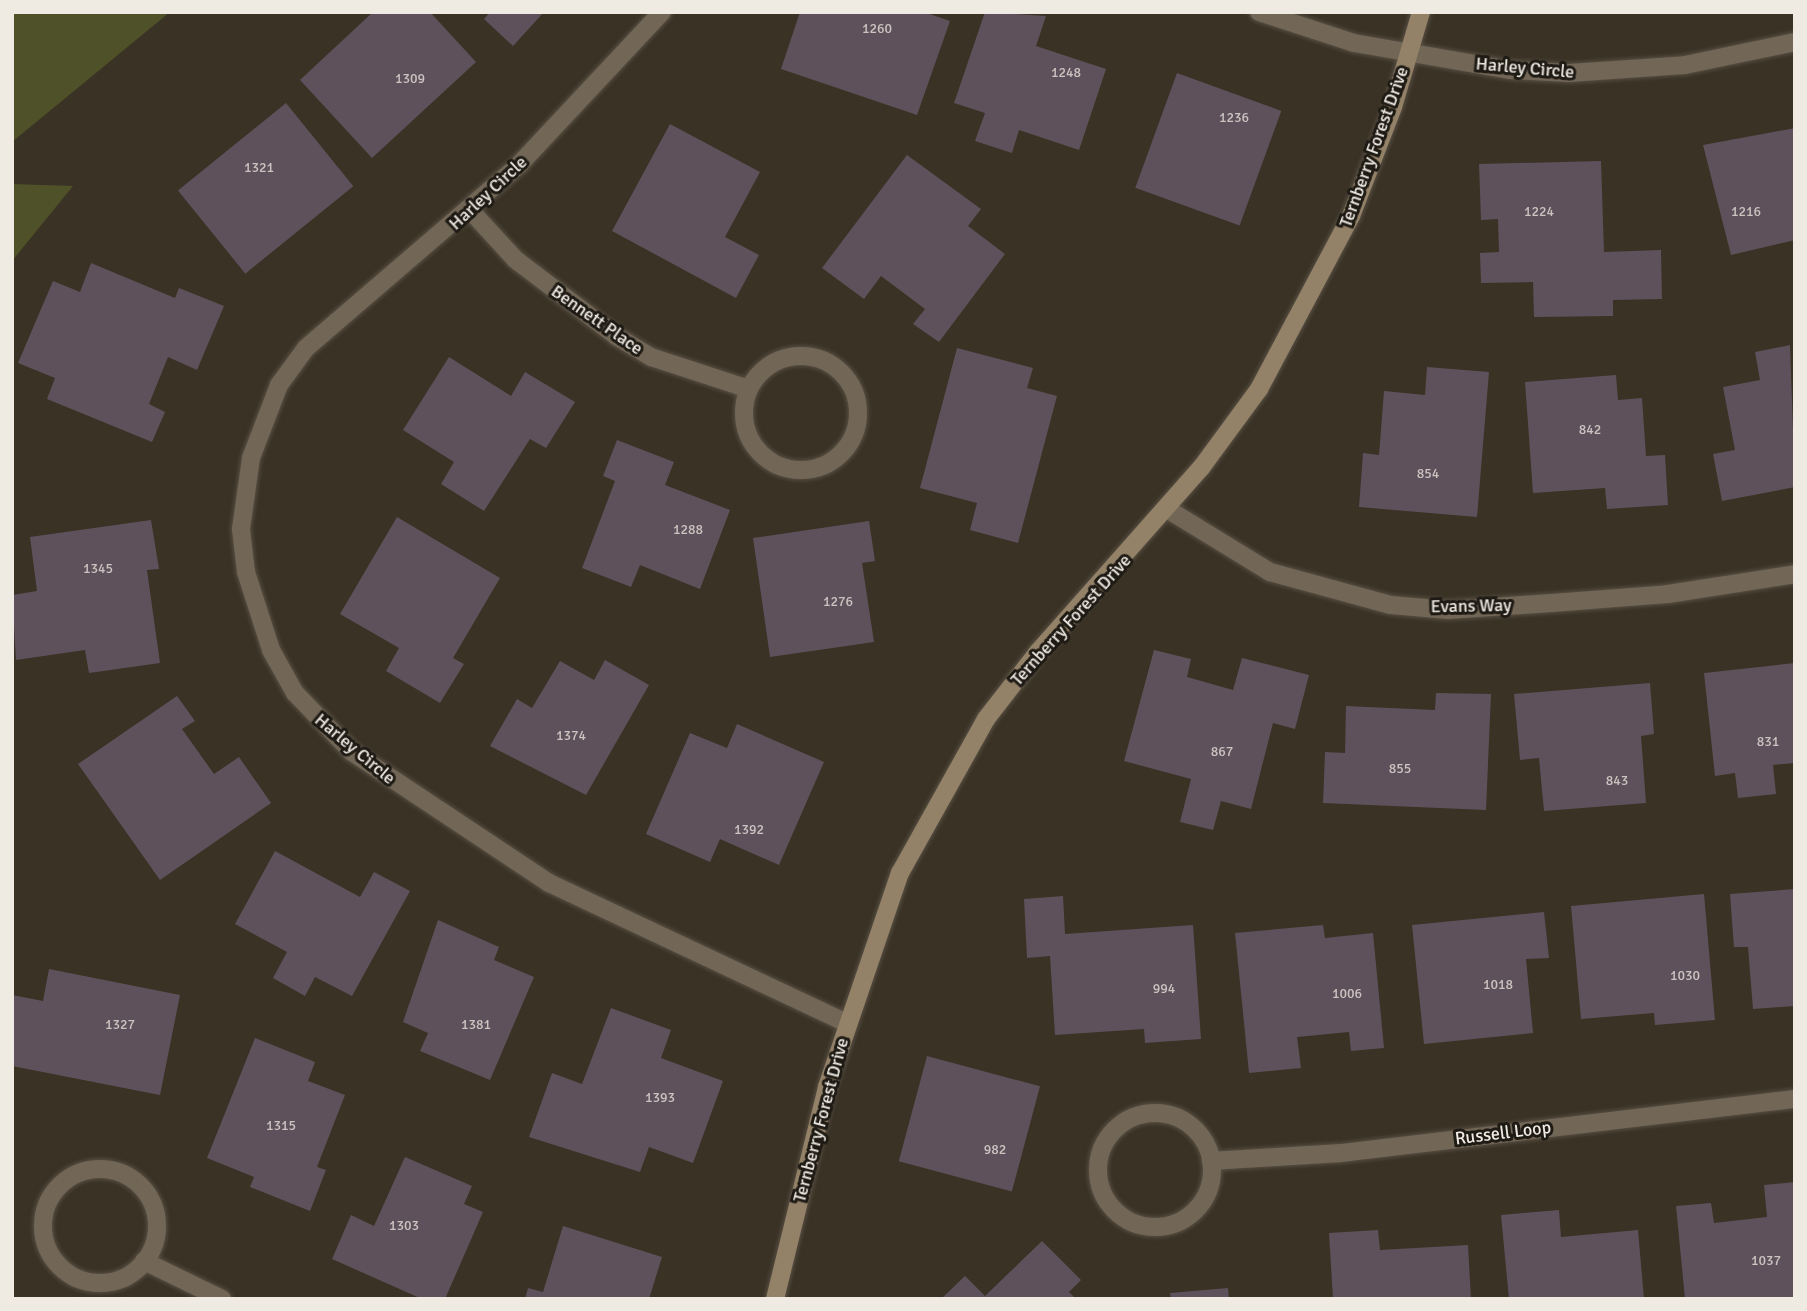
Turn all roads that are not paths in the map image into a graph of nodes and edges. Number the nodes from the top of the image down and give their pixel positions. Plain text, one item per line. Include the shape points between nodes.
1 (662, 12) edge
2 (1259, 12) edge
3 (1421, 12) edge
4 (1795, 42) edge
5 (1409, 52) junction
6 (470, 211) junction
7 (749, 389) junction
8 (1167, 509) junction
9 (1795, 574) edge
10 (847, 1023) junction
11 (1795, 1099) edge
12 (1212, 1161) junction
13 (144, 1261) junction
14 (222, 1299) edge
15 (775, 1299) edge

1 - 6 street, Harley Circle via 590,95
2 - 5 street, Harley Circle via 1354,43
3 - 5 street, Ternberry Forest Drive
4 - 5 street, Harley Circle via 1685,65 1569,73 1511,70
5 - 8 street, Ternberry Forest Drive via 1351,216 1310,298 1259,389
6 - 7 street, Bennett Place via 516,260 616,336 651,357
6 - 10 street, Harley Circle via 335,318 279,384 262,422 244,492 241,529 246,572 271,650 321,724 408,793 549,883
7 - 7 street via 773,364 808,357 825,362 851,386 857,412 853,437 825,465 806,470 768,460 746,428
8 - 9 street, Evans Way via 1270,572 1391,605 1448,610 1552,603 1668,594
8 - 10 street, Ternberry Forest Drive via 1038,652 986,719 900,873
10 - 15 street, Ternberry Forest Drive
11 - 12 street, Russell Loop via 1341,1153
12 - 12 street via 1212,1179 1196,1210 1164,1226 1129,1222 1115,1211 1098,1180 1105,1142 1118,1126 1156,1113 1192,1127
13 - 13 street via 131,1273 97,1283 64,1271 44,1242 42,1224 55,1191 88,1170 108,1169 134,1181 153,1204 157,1224
13 - 14 street

